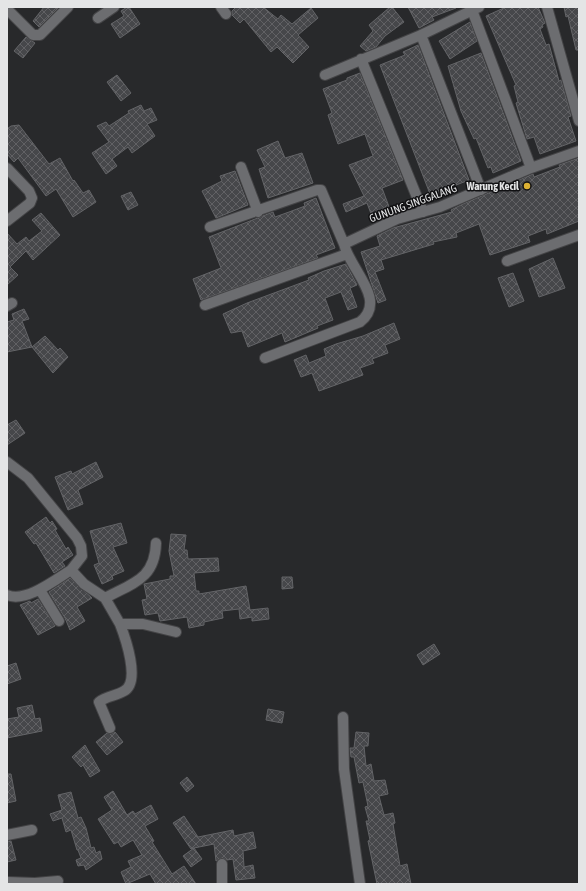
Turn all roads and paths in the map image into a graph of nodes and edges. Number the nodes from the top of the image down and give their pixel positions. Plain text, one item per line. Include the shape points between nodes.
1 (68, 7) edge
2 (114, 7) edge
3 (547, 7) edge
4 (7, 9) edge
5 (476, 9) edge
6 (98, 18) dead end
7 (421, 35) junction
8 (361, 59) junction
9 (325, 74) dead end
10 (579, 118) edge
11 (579, 151) edge
12 (241, 167) dead end
13 (7, 168) edge
14 (531, 168) junction
15 (482, 190) junction
16 (258, 212) junction
17 (423, 212) junction
18 (7, 221) edge
19 (210, 227) dead end
20 (579, 235) edge
21 (345, 249) junction
22 (507, 261) dead end
23 (205, 305) dead end
24 (265, 358) dead end
25 (7, 462) edge
26 (156, 543) dead end
27 (71, 570) junction
28 (40, 590) junction
29 (7, 595) edge
30 (105, 598) junction
31 (59, 621) dead end
32 (120, 624) junction
33 (176, 632) dead end
34 (343, 717) dead end
35 (110, 728) dead end
36 (32, 830) dead end
37 (7, 835) edge
38 (222, 864) dead end
39 (58, 881) dead end
40 (7, 882) edge
41 (222, 884) edge
42 (360, 884) edge

1 - 4 street via 36,36
2 - 6 street
3 - 10 street
5 - 7 street
5 - 14 street
7 - 8 street
7 - 15 street
8 - 9 street
8 - 17 street
11 - 14 street, GUNUNG SINGGALANG
12 - 16 street
13 - 18 street via 32,198 30,203
14 - 15 street, GUNUNG SINGGALANG
15 - 17 street, GUNUNG SINGGALANG
16 - 19 street
16 - 21 street via 321,190
17 - 21 street, GUNUNG SINGGALANG via 397,219
20 - 22 street
21 - 23 street, GUNUNG SINGGALANG
21 - 24 street via 369,296 371,309 367,317 360,322
25 - 27 street via 28,478 77,538 82,556
26 - 30 street via 149,571 140,579
27 - 28 street
27 - 30 street via 84,584
28 - 29 street via 18,597
28 - 31 street
30 - 32 street
32 - 33 street via 143,624
32 - 35 street via 129,651 131,668 125,691 99,702
34 - 42 street via 344,769
36 - 37 street
38 - 41 street
39 - 40 street

